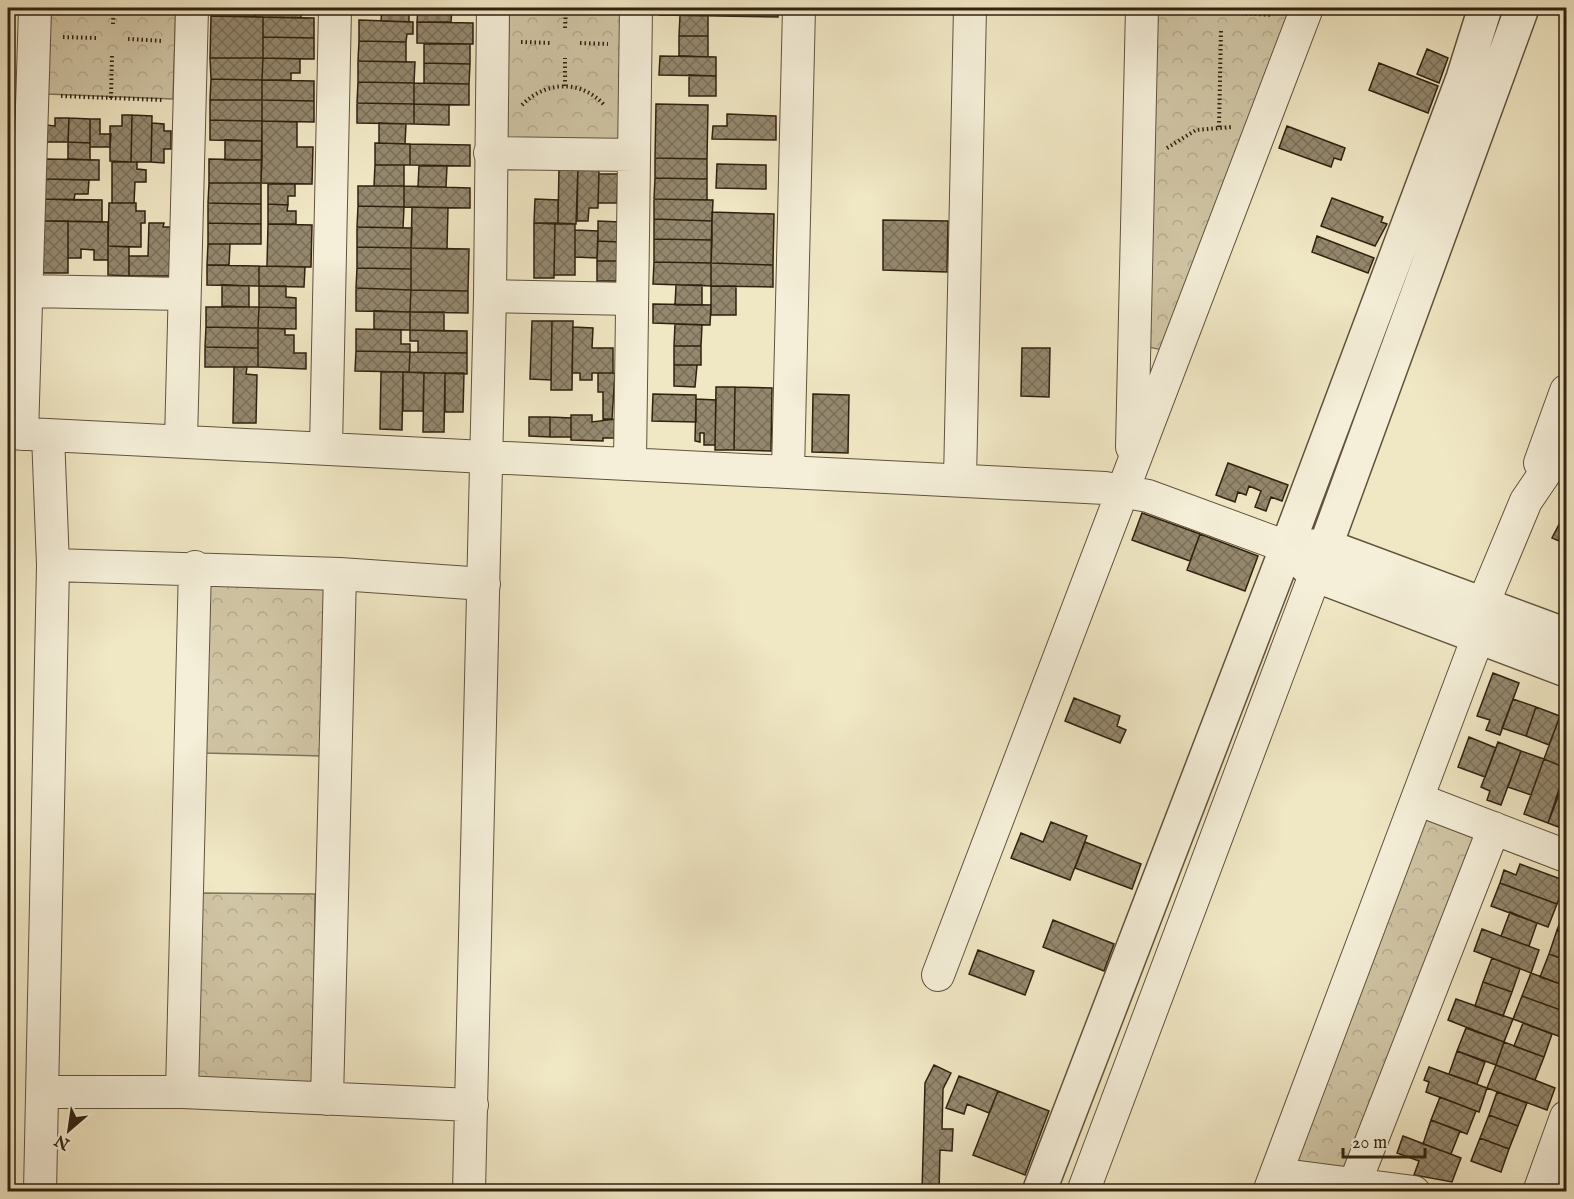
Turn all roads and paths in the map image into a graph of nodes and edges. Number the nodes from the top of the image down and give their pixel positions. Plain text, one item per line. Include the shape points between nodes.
1 (35, 8) edge
2 (114, 8) edge
3 (192, 8) edge
4 (335, 8) edge
5 (493, 8) edge
6 (566, 8) edge
7 (636, 8) edge
8 (799, 8) edge
9 (970, 8) edge
10 (1307, 8) edge
11 (1485, 8) edge
12 (1522, 8) edge
13 (1142, 9) edge
14 (1207, 13) dead end
15 (113, 24) dead end
16 (565, 28) dead end
17 (1221, 28) dead end
18 (112, 54) dead end
19 (565, 58) dead end
20 (565, 86) junction
21 (33, 95) junction
22 (111, 98) junction
23 (189, 101) junction
24 (519, 109) dead end
25 (609, 110) dead end
26 (1219, 127) junction
27 (1258, 137) junction
28 (490, 153) junction
29 (634, 155) junction
30 (1162, 155) dead end
31 (27, 291) junction
32 (184, 294) junction
33 (489, 296) junction
34 (632, 298) junction
35 (1566, 391) edge
36 (26, 434) edge
37 (181, 441) junction
38 (1566, 442) edge
39 (326, 448) junction
40 (486, 456) junction
41 (630, 462) junction
42 (788, 471) junction
43 (960, 480) junction
44 (1128, 481) junction
45 (1526, 501) junction
46 (1287, 547) junction
47 (1321, 561) junction
48 (52, 565) junction
49 (195, 567) junction
50 (340, 574) junction
51 (483, 584) junction
52 (1483, 604) junction
53 (1566, 634) edge
54 (1479, 637) junction
55 (1566, 670) edge
56 (1417, 799) junction
57 (1494, 828) junction
58 (1566, 856) edge
59 (938, 975) dead end
60 (42, 1092) junction
61 (182, 1092) junction
62 (327, 1099) junction
63 (472, 1105) junction
64 (1566, 1118) edge
65 (1273, 1183) edge
66 (1355, 1183) junction
67 (40, 1191) edge
68 (469, 1191) edge
69 (1039, 1191) edge
70 (1083, 1191) edge
71 (1414, 1191) edge
72 (1539, 1191) edge

1 - 21 street
2 - 15 path
3 - 23 street
4 - 39 street
5 - 28 street
6 - 16 path
7 - 29 street
8 - 42 street
9 - 43 street
10 - 27 street
11 - 46 street via 1463,78
12 - 47 street
13 - 14 path
13 - 44 street
17 - 26 path
18 - 22 path
19 - 20 path
20 - 24 path via 542,90
20 - 25 path via 586,91
21 - 22 path
21 - 31 street
22 - 23 path
23 - 32 street
26 - 27 path
26 - 30 path via 1188,134
27 - 44 street
28 - 29 street
28 - 33 street
29 - 34 street
31 - 32 street
31 - 36 street
32 - 37 street
33 - 34 street
33 - 40 street
34 - 41 street
35 - 45 street
36 - 37 street
36 - 48 street
37 - 39 street
38 - 45 street
39 - 40 street
40 - 41 street
40 - 51 street
41 - 42 street
42 - 43 street
43 - 44 street
44 - 46 street via 1148,496
44 - 59 street
45 - 52 street
46 - 47 street
46 - 69 street
47 - 52 street
47 - 54 street
47 - 70 street
48 - 49 street
48 - 60 street
49 - 50 street
49 - 61 street
50 - 51 street
50 - 62 street
51 - 63 street
52 - 53 street
52 - 54 street
54 - 55 street
54 - 56 street
56 - 57 street
56 - 65 street
57 - 58 street
57 - 66 street
60 - 61 street
60 - 67 street
61 - 62 street
62 - 63 street
63 - 68 street
64 - 72 street
65 - 66 street
66 - 71 street

